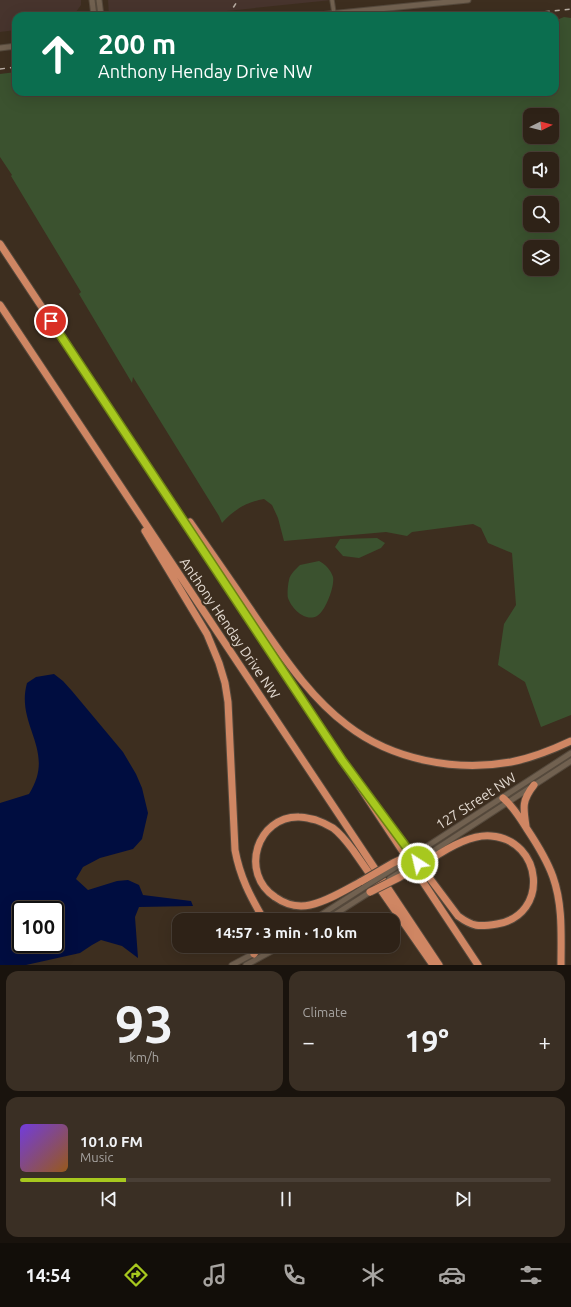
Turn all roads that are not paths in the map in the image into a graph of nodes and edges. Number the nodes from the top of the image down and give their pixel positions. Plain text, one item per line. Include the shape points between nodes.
1 (99, 0) edge
2 (332, 0) edge
3 (468, 0) edge
4 (92, 1) edge
5 (90, 12) edge
6 (93, 12) edge
7 (100, 12) edge
8 (334, 12) edge
9 (353, 12) edge
10 (12, 46) edge
11 (0, 48) edge
12 (0, 244) edge
13 (0, 305) edge
14 (150, 470) junction
15 (117, 480) junction
16 (571, 741) edge
17 (571, 754) edge
18 (342, 760) junction
19 (571, 761) edge
20 (534, 785) junction
21 (506, 800) junction
22 (527, 830) junction
23 (426, 855) junction
24 (366, 886) junction
25 (252, 898) junction
26 (257, 913) edge
27 (260, 913) edge
28 (324, 913) edge
29 (334, 913) edge
30 (267, 953) edge
31 (254, 954) edge
32 (232, 965) edge
33 (246, 965) edge
34 (433, 965) edge
35 (439, 965) edge
36 (478, 965) edge
37 (561, 965) edge

1 - 7 main road
2 - 8 street
3 - 9 main road
4 - 5 main road
4 - 6 main road
10 - 11 main road
12 - 14 highway, Anthony Henday Drive NW
13 - 15 highway, Anthony Henday Drive NW
14 - 16 highway via 171,494 290,666 319,700 347,726 389,749 456,765 511,762 549,751
14 - 18 highway, Anthony Henday Drive NW
15 - 25 highway via 207,634 219,663 228,702 234,850 238,867
15 - 35 highway, Anthony Henday Drive NW
17 - 21 main road, 127 Street NW
18 - 23 highway via 458,916 469,924 480,927 506,923 519,915 533,894 533,872 528,860 517,845 503,838 476,837
18 - 36 highway, Anthony Henday Drive NW
19 - 20 main road, 127 Street NW
20 - 21 main road, 127 Street NW
20 - 22 highway via 524,803
21 - 22 highway
21 - 23 main road, 127 Street NW
22 - 37 highway via 546,862 558,896
23 - 24 highway, bridge via 400,877
23 - 24 highway, bridge via 393,863
24 - 28 main road
24 - 29 main road
24 - 34 highway via 309,906 290,905 269,893 261,884 256,874 255,856 270,828 282,820 299,816 332,827 354,850
25 - 26 highway
25 - 27 highway
30 - 33 main road
31 - 32 main road

